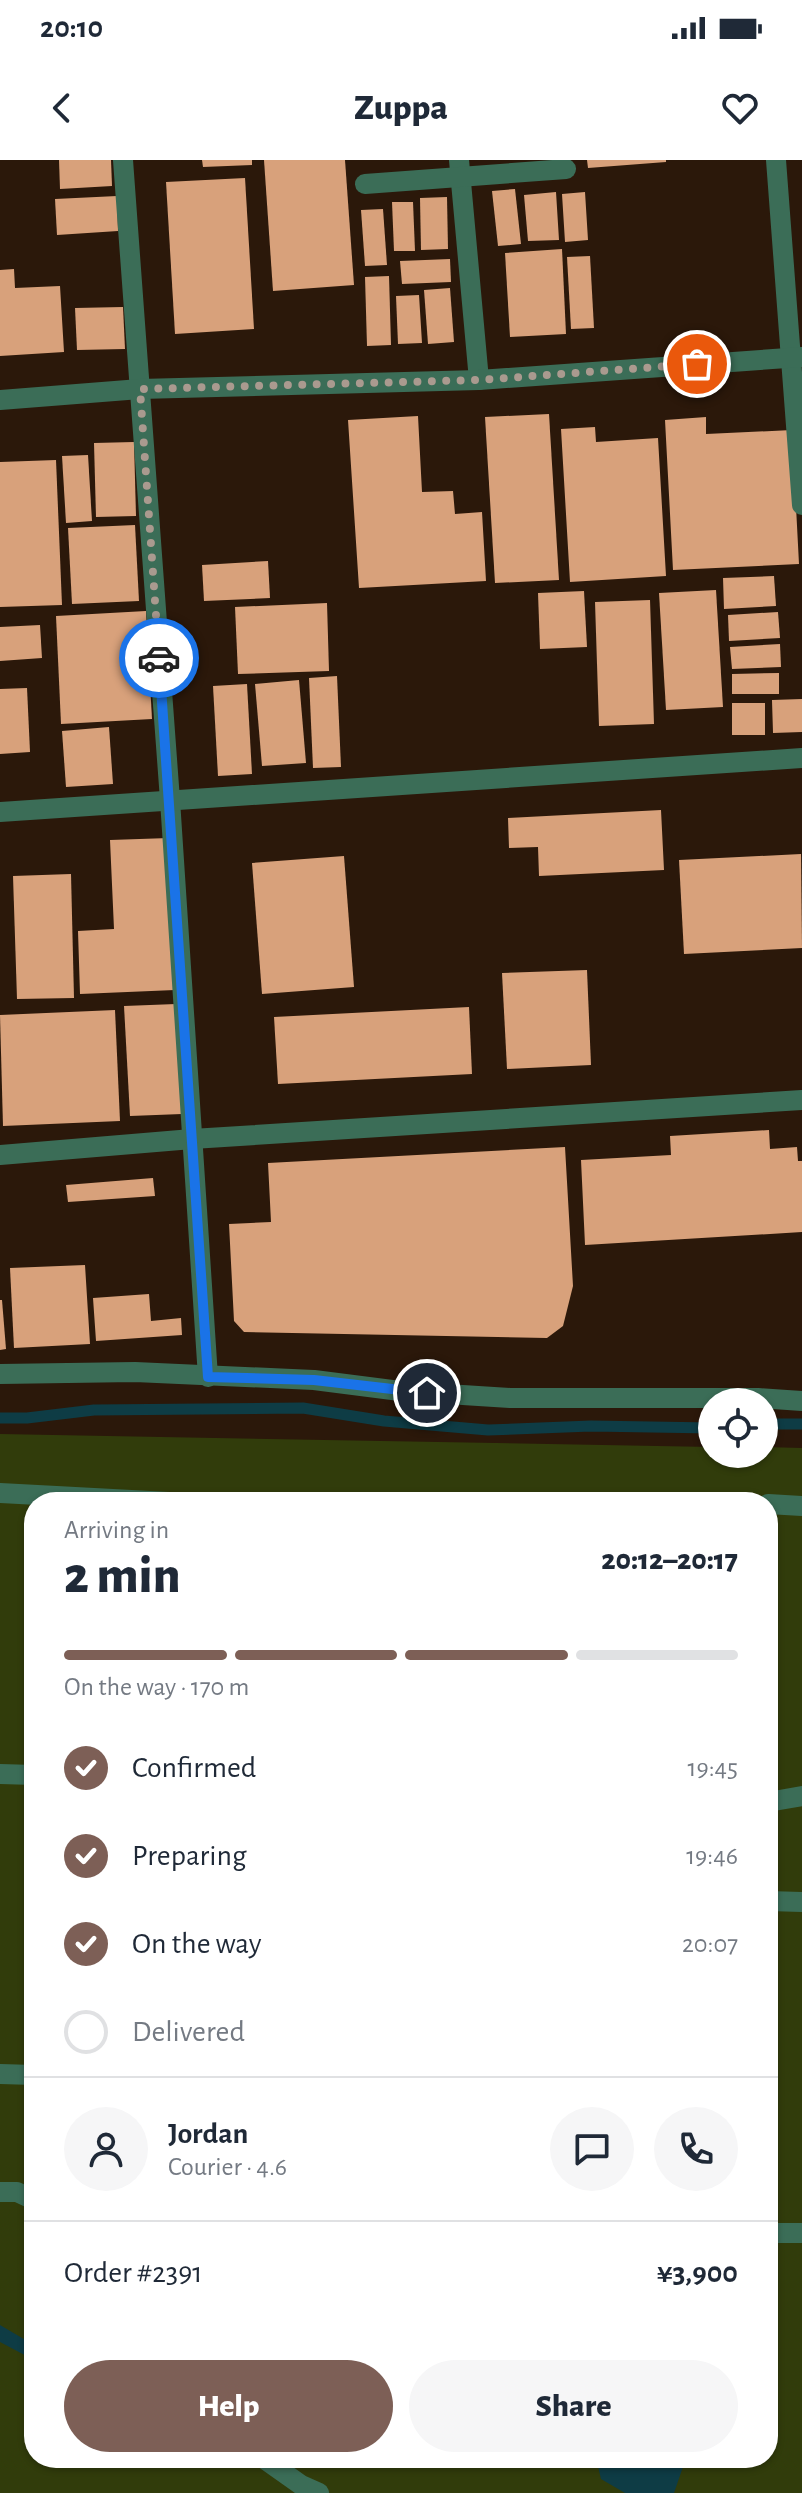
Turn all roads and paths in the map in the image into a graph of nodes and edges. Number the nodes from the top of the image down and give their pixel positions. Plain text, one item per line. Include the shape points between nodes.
1 (123, 160) edge
2 (776, 160) edge
3 (460, 169) edge
4 (566, 169) dead end
5 (365, 184) dead end
6 (796, 357) edge
7 (479, 380) junction
8 (140, 389) junction
9 (0, 400) edge
10 (802, 505) edge
11 (802, 758) edge
12 (170, 800) junction
13 (0, 812) edge
14 (802, 1100) edge
15 (192, 1139) junction
16 (0, 1155) edge
17 (0, 1374) edge
18 (208, 1377) junction
19 (802, 1401) edge
20 (0, 1493) edge
21 (24, 1494) edge
22 (778, 1505) edge
23 (802, 1506) edge
24 (0, 1774) edge
25 (24, 1775) edge
26 (802, 1796) edge
27 (778, 1800) edge
28 (778, 1901) edge
29 (802, 1902) edge
30 (0, 2074) edge
31 (24, 2075) edge
32 (0, 2192) edge
33 (24, 2195) edge
34 (778, 2233) edge
35 (802, 2233) edge
36 (277, 2468) edge
37 (319, 2493) edge

1 - 8 street
2 - 6 street
3 - 4 street
3 - 5 street
3 - 7 street
6 - 7 street
6 - 10 street
7 - 8 street
8 - 9 street
8 - 12 street
11 - 12 street
12 - 13 street
12 - 15 street
14 - 15 street
15 - 16 street
15 - 18 street
17 - 18 street
18 - 19 street via 314,1380 510,1398
20 - 21 street
22 - 23 street
24 - 25 street
26 - 27 street
28 - 29 street
30 - 31 street
32 - 33 street
34 - 35 street
36 - 37 street

